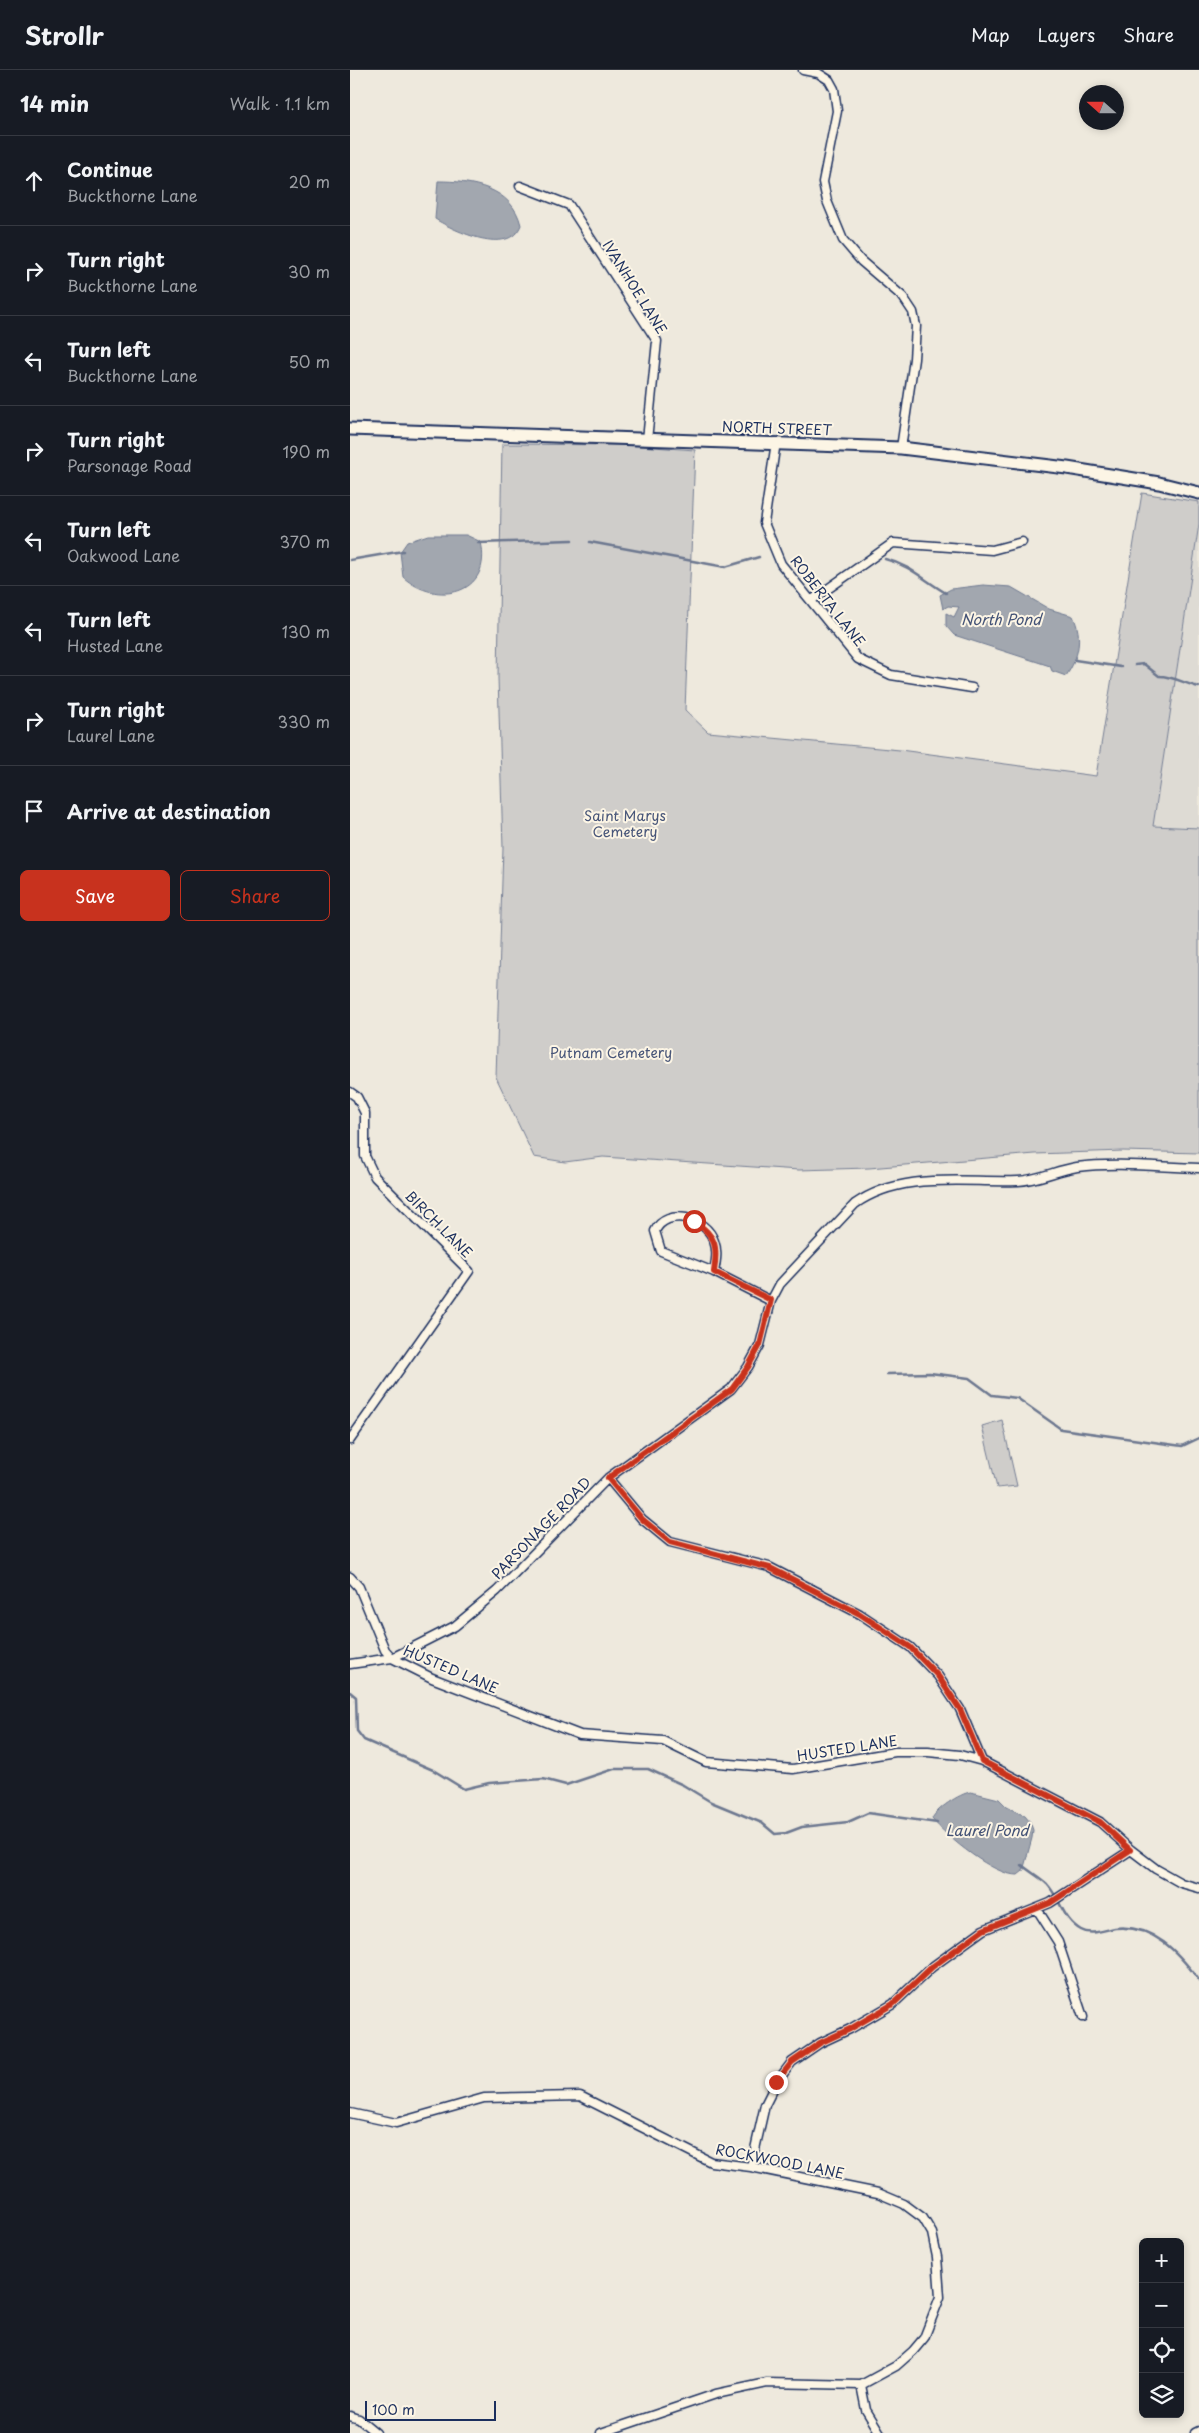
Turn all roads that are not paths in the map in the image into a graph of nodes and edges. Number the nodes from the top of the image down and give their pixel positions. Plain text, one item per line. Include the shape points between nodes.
1 (803, 70) edge
2 (520, 186) dead end
3 (350, 429) edge
4 (647, 440) junction
5 (776, 442) junction
6 (901, 448) junction
7 (1199, 493) edge
8 (1022, 542) dead end
9 (812, 600) junction
10 (972, 688) dead end
11 (350, 1092) edge
12 (1199, 1168) edge
13 (714, 1272) junction
14 (771, 1300) junction
15 (350, 1440) edge
16 (608, 1478) junction
17 (350, 1577) edge
18 (392, 1658) junction
19 (350, 1664) edge
20 (982, 1761) junction
21 (1130, 1850) junction
22 (1199, 1888) edge
23 (1037, 1909) junction
24 (1083, 2017) dead end
25 (350, 2113) edge
26 (751, 2166) junction
27 (861, 2385) junction
28 (350, 2416) edge
29 (1199, 2431) edge
30 (376, 2433) edge
31 (601, 2433) edge
32 (880, 2433) edge
33 (1195, 2433) edge

1 - 6 street via 818,73 829,80 834,89 837,111 823,182 827,202 843,240 861,261 903,297 913,312 916,326 914,359
2 - 4 street, IVANHOE LANE via 569,205 657,341
3 - 4 main road, NORTH STREET
4 - 5 main road, NORTH STREET
5 - 6 main road, NORTH STREET
5 - 9 street, ROBERTA LANE via 764,523 781,564
6 - 7 main road, NORTH STREET via 1067,468
8 - 9 street via 992,550 893,543
9 - 10 street, ROBERTA LANE via 858,659 891,675
11 - 15 street, BIRCH LANE via 357,1097 365,1113 365,1156 375,1177 469,1271
12 - 14 street, PARSONAGE ROAD via 1107,1164 1020,1181 913,1182 883,1188 855,1204 780,1284
13 - 13 street via 661,1251 656,1231 660,1223 670,1216 684,1217 702,1226 714,1239
13 - 14 street
14 - 16 street, PARSONAGE ROAD via 760,1345 732,1389
16 - 18 street, PARSONAGE ROAD via 497,1591 455,1626
16 - 20 street via 642,1519 670,1542 770,1568 860,1614 910,1647 938,1676 960,1709
17 - 18 street via 358,1587 384,1650
18 - 19 street, PARSONAGE ROAD
18 - 20 street, HUSTED LANE via 432,1678 580,1735 664,1741 706,1762 793,1770 895,1752 960,1755
20 - 21 street, HUSTED LANE via 1100,1822
21 - 22 street, HUSTED LANE via 1173,1879
21 - 23 street
23 - 24 street via 1058,1942
23 - 26 street via 983,1930 932,1967 893,2004 820,2043 792,2062 776,2082 765,2105
25 - 26 street, ROCKWOOD LANE via 396,2123 484,2098 580,2096 711,2162
26 - 27 street, ROCKWOOD LANE via 878,2193 904,2204 923,2218 932,2233 940,2297 924,2338 896,2366
27 - 31 street, ROCKWOOD LANE via 767,2383 716,2394
27 - 32 street via 866,2410
28 - 30 street
29 - 33 street

